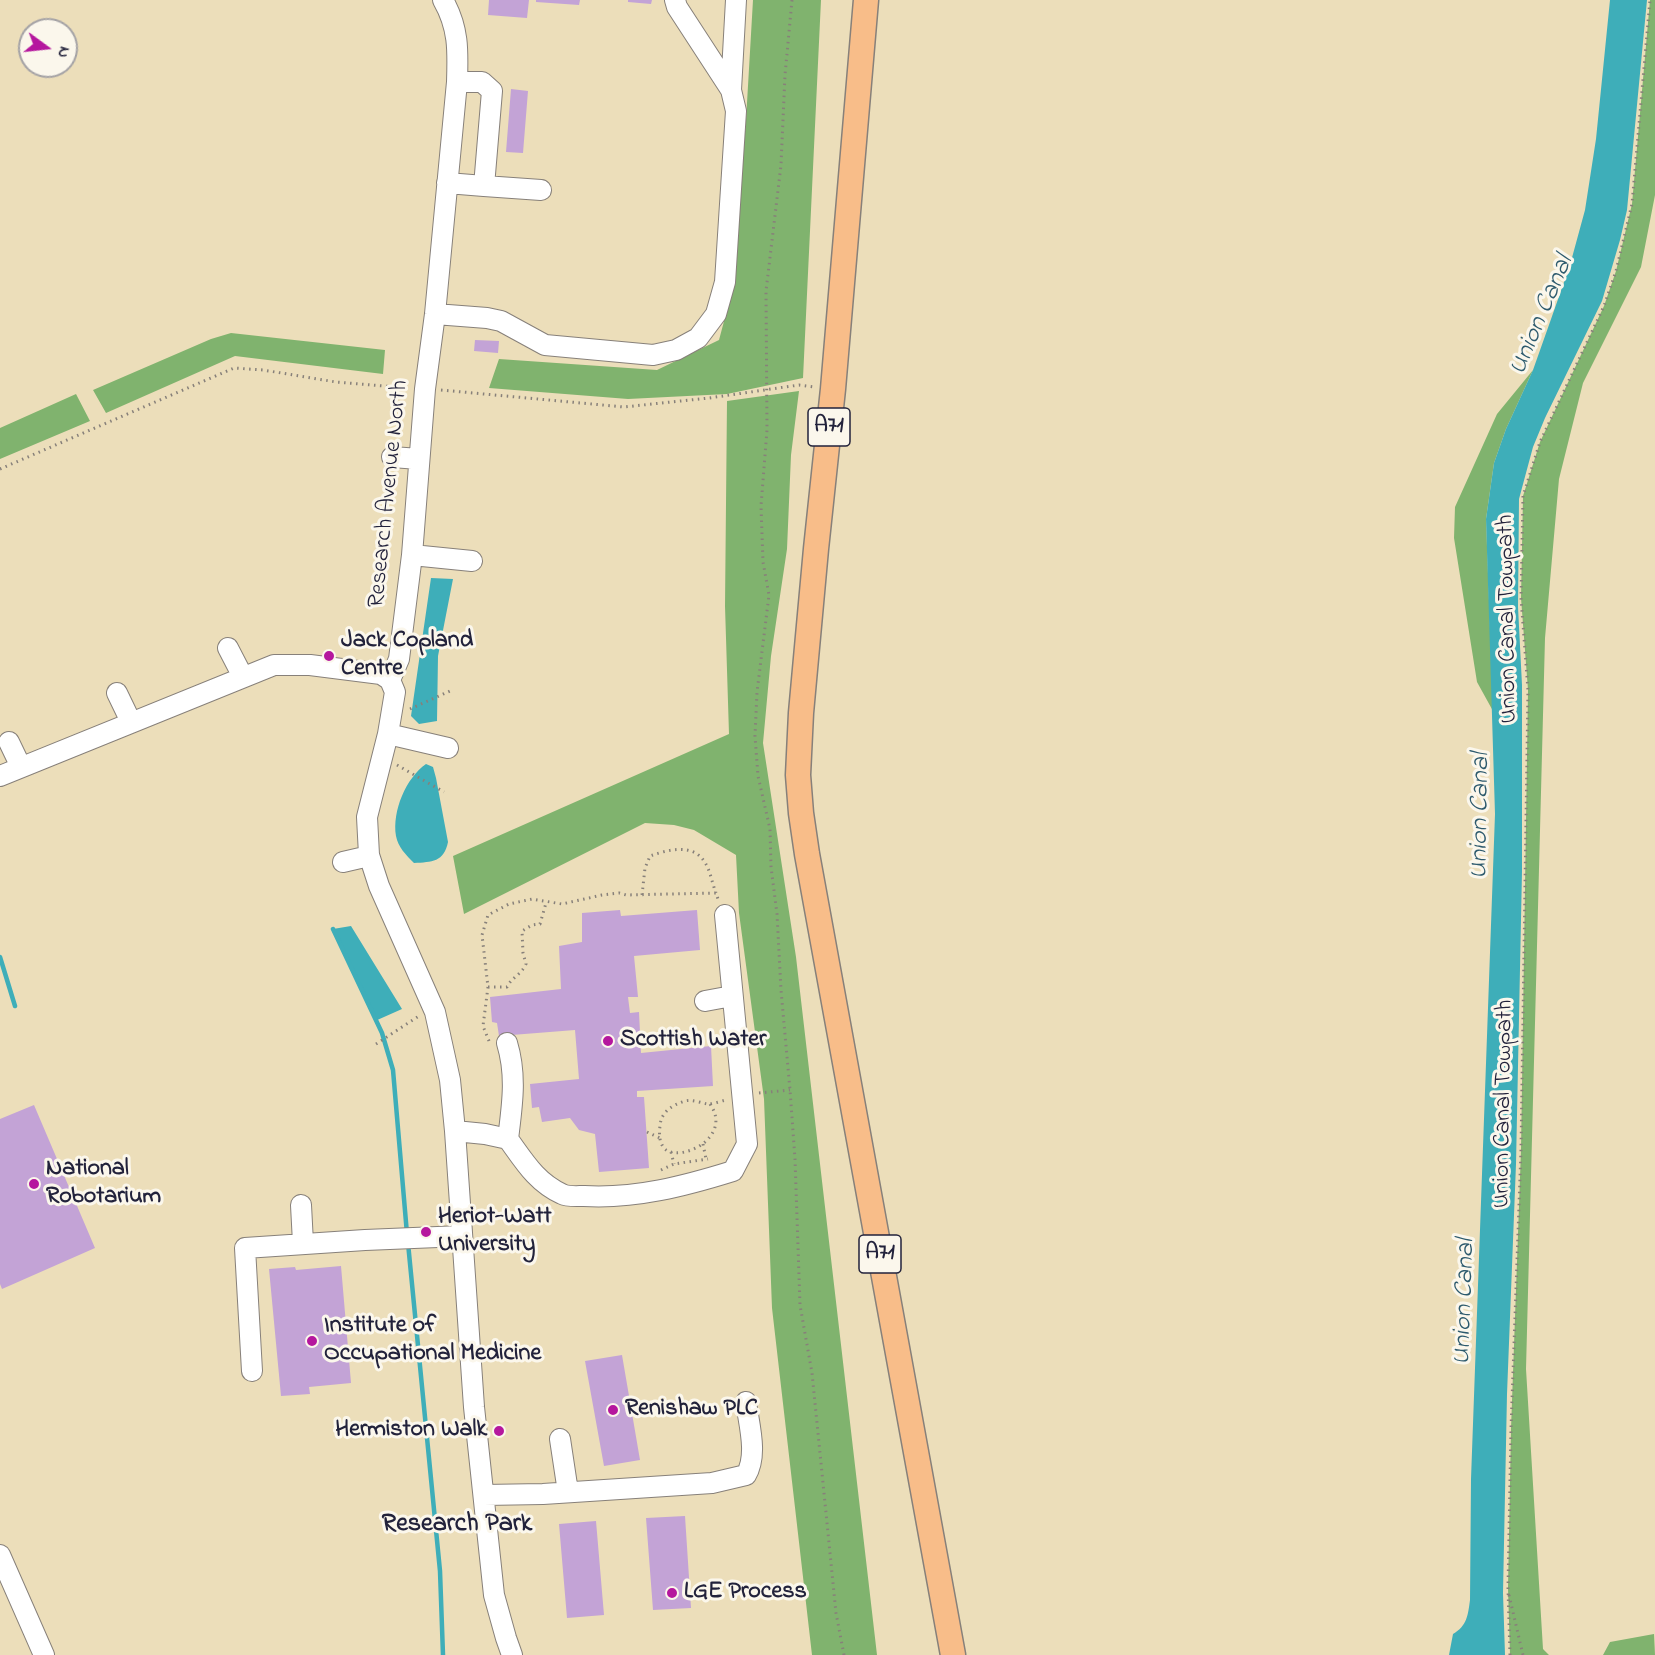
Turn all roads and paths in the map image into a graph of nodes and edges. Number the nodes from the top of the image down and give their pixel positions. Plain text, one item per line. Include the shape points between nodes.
1 (443, 0) edge
2 (675, 0) edge
3 (736, 0) edge
4 (866, 0) edge
5 (1650, 0) edge
6 (735, 35) junction
7 (704, 48) junction
8 (457, 82) junction
9 (731, 90) junction
10 (447, 183) junction
11 (484, 186) junction
12 (541, 190) dead end
13 (435, 314) junction
14 (425, 389) junction
15 (833, 389) junction
16 (392, 457) dead end
17 (419, 459) junction
18 (0, 469) edge
19 (412, 555) junction
20 (472, 561) dead end
21 (228, 648) dead end
22 (243, 677) junction
23 (390, 680) junction
24 (450, 691) dead end
25 (117, 693) dead end
26 (410, 709) dead end
27 (131, 722) junction
28 (388, 734) junction
29 (9, 742) dead end
30 (448, 748) dead end
31 (21, 767) junction
32 (407, 771) dead end
33 (0, 776) edge
34 (444, 792) dead end
35 (369, 856) junction
36 (343, 862) dead end
37 (716, 893) junction
38 (642, 895) junction
39 (546, 903) junction
40 (724, 915) joint
41 (488, 987) junction
42 (732, 996) junction
43 (705, 1001) dead end
44 (420, 1015) dead end
45 (499, 1043) joint
46 (376, 1044) dead end
47 (455, 1131) junction
48 (646, 1132) dead end
49 (660, 1138) junction
50 (508, 1139) junction
51 (703, 1144) junction
52 (671, 1152) junction
53 (706, 1159) dead end
54 (674, 1164) dead end
55 (301, 1205) dead end
56 (462, 1236) junction
57 (303, 1243) junction
58 (252, 1371) dead end
59 (746, 1402) dead end
60 (560, 1439) dead end
61 (568, 1492) junction
62 (484, 1495) junction
63 (0, 1555) edge
64 (1508, 1588) junction
65 (7, 1589) edge
66 (44, 1655) edge
67 (513, 1655) edge
68 (953, 1655) edge
69 (1510, 1655) edge
70 (1523, 1655) edge

1 - 8 street, Research Avenue North via 451,14 458,44
2 - 7 street
3 - 6 street
4 - 15 main road, A71
5 - 64 path, Union Canal Towpath via 1632,204 1623,243 1604,306 1540,442 1523,496 1521,598 1528,690 1525,917
6 - 7 street
6 - 9 street
7 - 9 street
8 - 10 street, Research Avenue North
8 - 11 street via 482,82 492,91
9 - 13 street via 736,111 724,282 716,314 698,339 653,355 545,345 501,321
10 - 11 street
10 - 13 street, Research Avenue North
11 - 12 street
13 - 14 street, Research Avenue North
14 - 15 path via 624,407 799,385
14 - 17 street, Research Avenue North
14 - 18 path via 234,368
15 - 68 main road, A71 via 801,713 801,813
16 - 17 street
17 - 19 street, Research Avenue North
19 - 20 street
19 - 23 street, Research Avenue North via 399,659
21 - 22 street
22 - 23 street via 274,665 310,665 381,674
22 - 27 street
23 - 28 street, Research Avenue North via 395,692
24 - 26 path
25 - 27 street
27 - 31 street
28 - 30 street
28 - 35 street, Research Avenue North via 367,817
29 - 31 street
31 - 33 street
32 - 34 path
35 - 36 street
35 - 47 street, Research Avenue North via 435,1012 450,1080
37 - 38 path
37 - 38 path via 704,860 689,850 666,850 650,856
37 - 40 path
38 - 39 path via 619,893 583,898 570,904
39 - 41 path via 540,924 522,931 526,964 523,971 507,987
39 - 41 path via 532,899 509,904 488,915 482,934
40 - 42 street
41 - 45 path via 483,1026 486,1036
42 - 43 street
42 - 50 street via 747,1144 733,1171 632,1195 564,1195 535,1176
44 - 46 path
45 - 50 street via 513,1062
47 - 50 street
47 - 56 street, Research Avenue North
48 - 49 path
49 - 51 path via 661,1118 666,1110 686,1101 700,1102 710,1104 717,1123
49 - 52 path via 665,1150
51 - 52 path via 692,1150
51 - 53 path
52 - 54 path
55 - 57 street
56 - 57 street
56 - 62 street, Research Avenue North
57 - 58 street via 245,1248
59 - 61 street via 752,1466 746,1475 712,1483
60 - 61 street
61 - 62 street
62 - 67 street, Research Avenue North via 494,1595
63 - 65 street
64 - 69 path, Union Canal Towpath
64 - 70 path
65 - 66 street

